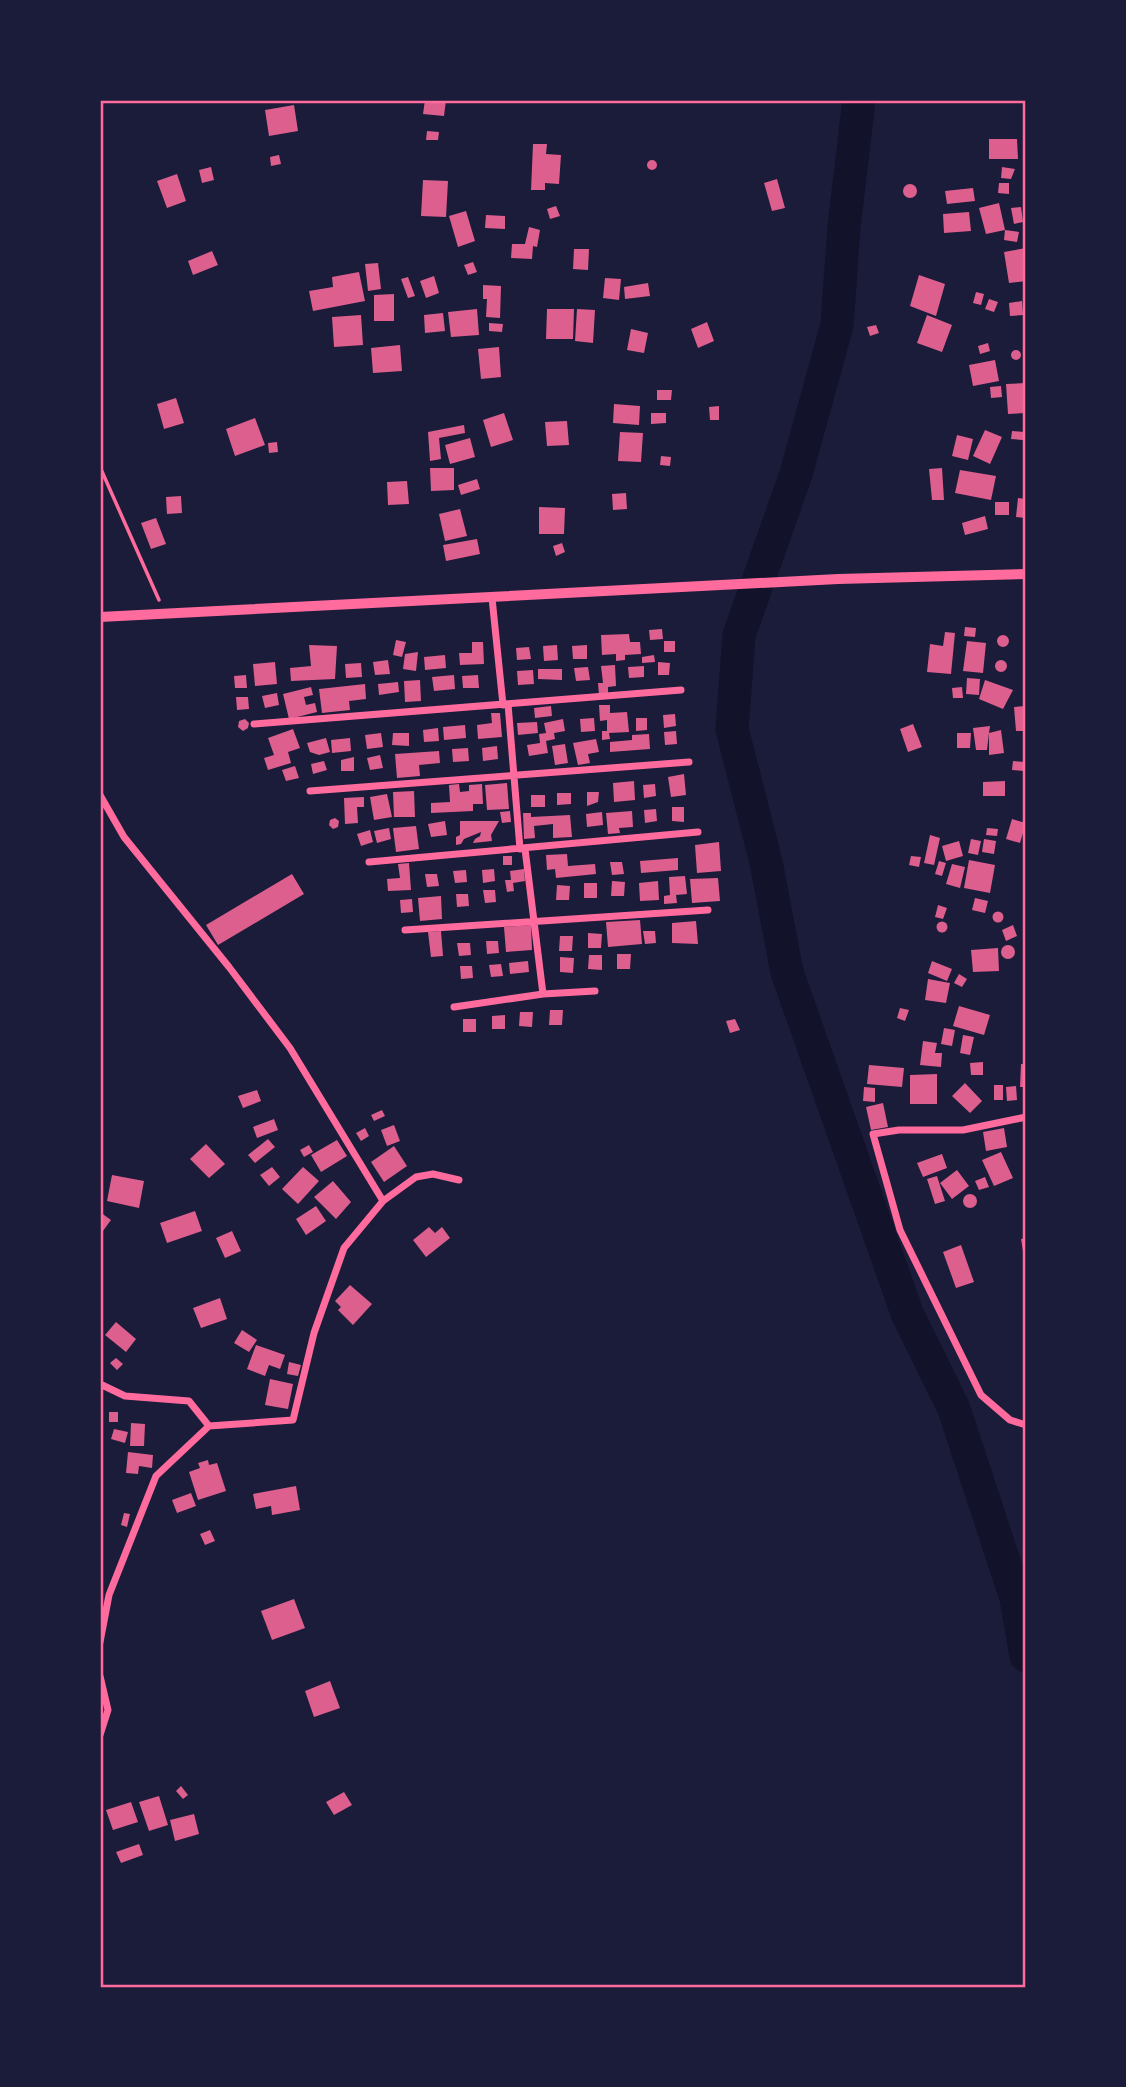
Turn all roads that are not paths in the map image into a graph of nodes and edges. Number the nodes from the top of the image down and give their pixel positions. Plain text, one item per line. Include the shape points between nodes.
1 (1026, 574) edge
2 (492, 598) junction
3 (100, 617) edge
4 (681, 690) dead end
5 (506, 705) junction
6 (254, 724) dead end
7 (689, 762) dead end
8 (514, 777) junction
9 (310, 792) dead end
10 (100, 795) edge
11 (698, 832) dead end
12 (522, 849) junction
13 (369, 862) dead end
14 (708, 910) dead end
15 (535, 922) junction
16 (405, 930) dead end
17 (595, 992) dead end
18 (544, 994) junction
19 (454, 1007) dead end
20 (1026, 1117) edge
21 (459, 1180) dead end
22 (383, 1201) junction
23 (100, 1384) edge
24 (1026, 1424) edge
25 (209, 1426) junction
26 (101, 1627) edge
27 (100, 1642) edge
28 (100, 1676) edge
29 (100, 1735) edge

1 - 2 street
2 - 3 street
2 - 5 street
4 - 5 street
5 - 6 street
5 - 8 street
7 - 8 street
8 - 9 street
8 - 12 street
10 - 22 street via 124,837 290,1048
11 - 12 street
12 - 13 street
12 - 15 street
14 - 15 street
15 - 16 street
15 - 18 street
17 - 18 street
18 - 19 street
20 - 24 street via 962,1130 899,1130 873,1135 900,1230 981,1395 1010,1420
21 - 22 street via 433,1174 416,1177
22 - 25 street via 344,1248 314,1334 293,1420
23 - 25 street via 125,1396 189,1401
25 - 26 street via 156,1476
26 - 27 street
28 - 29 street via 108,1710

